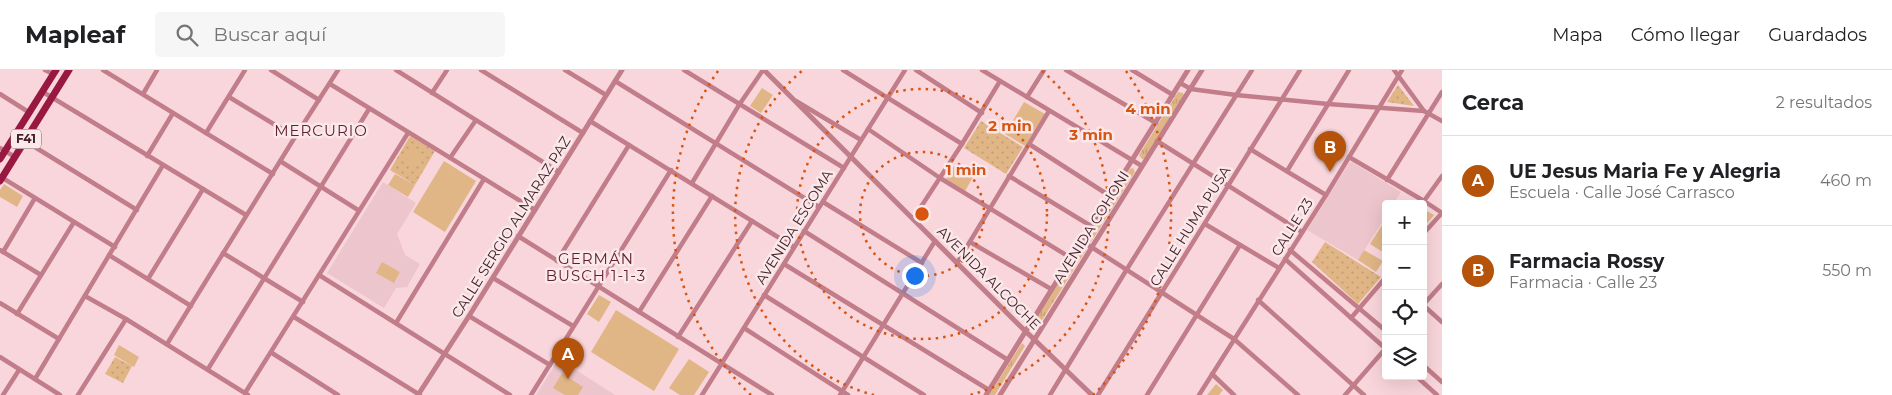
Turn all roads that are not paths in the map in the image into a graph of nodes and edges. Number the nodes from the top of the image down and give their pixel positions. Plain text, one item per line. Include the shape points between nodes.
1 (45, 70) edge
2 (69, 70) edge
3 (103, 70) edge
4 (157, 70) edge
5 (245, 70) edge
6 (271, 70) edge
7 (338, 70) edge
8 (396, 70) edge
9 (446, 70) edge
10 (481, 70) edge
11 (565, 70) edge
12 (622, 70) edge
13 (684, 70) edge
14 (764, 70) edge
15 (843, 70) edge
16 (905, 70) edge
17 (916, 70) edge
18 (982, 70) edge
19 (1044, 70) edge
20 (1066, 70) edge
21 (1132, 70) edge
22 (1188, 70) edge
23 (1202, 70) edge
24 (1252, 70) edge
25 (1300, 70) edge
26 (1349, 70) edge
27 (1394, 70) edge
28 (1402, 70) edge
29 (55, 72) edge
30 (1398, 76) junction
31 (615, 81) junction
32 (1000, 81) junction
33 (1180, 83) junction
34 (330, 84) junction
35 (1190, 88) junction
36 (43, 92) junction
37 (1442, 92) edge
38 (432, 93) junction
39 (0, 94) edge
40 (143, 94) junction
41 (606, 95) junction
42 (1173, 95) junction
43 (1236, 95) junction
44 (229, 97) junction
45 (1027, 97) junction
46 (52, 98) junction
47 (888, 98) junction
48 (1283, 99) junction
49 (320, 100) junction
50 (794, 100) junction
51 (1328, 104) junction
52 (739, 105) junction
53 (1378, 108) junction
54 (369, 109) junction
55 (1049, 111) junction
56 (30, 112) junction
57 (1426, 112) junction
58 (982, 113) junction
59 (173, 114) junction
60 (476, 120) junction
61 (590, 120) junction
62 (1442, 121) edge
63 (1156, 123) junction
64 (868, 129) junction
65 (206, 133) junction
66 (408, 133) junction
67 (582, 133) junction
68 (295, 137) junction
69 (862, 140) junction
70 (25, 141) junction
71 (1158, 142) junction
72 (717, 144) junction
73 (962, 144) junction
74 (1029, 144) junction
75 (629, 145) junction
76 (3, 149) edge
77 (1250, 149) junction
78 (147, 156) junction
79 (15, 157) junction
80 (851, 157) junction
81 (1349, 157) junction
82 (450, 158) junction
83 (0, 159) edge
84 (1133, 160) junction
85 (280, 161) junction
86 (164, 165) junction
87 (1193, 165) junction
88 (1142, 166) junction
89 (844, 168) junction
90 (671, 170) junction
91 (1287, 171) junction
92 (559, 172) junction
93 (273, 174) junction
94 (1009, 176) junction
95 (1442, 176) edge
96 (1, 178) edge
97 (940, 178) junction
98 (484, 179) junction
99 (1388, 180) junction
100 (692, 184) junction
101 (321, 187) junction
102 (1228, 187) junction
103 (203, 189) junction
104 (1326, 195) junction
105 (712, 196) junction
106 (1110, 196) junction
107 (35, 198) junction
108 (1422, 200) edge
109 (1425, 200) edge
110 (823, 202) junction
111 (1427, 203) edge
112 (819, 207) junction
113 (990, 209) junction
114 (137, 210) junction
115 (358, 210) junction
116 (535, 210) junction
117 (1442, 213) edge
118 (246, 215) junction
119 (913, 219) junction
120 (752, 221) junction
121 (74, 222) junction
122 (1205, 224) junction
123 (1091, 226) junction
124 (1427, 230) edge
125 (804, 232) junction
126 (1302, 232) junction
127 (518, 236) junction
128 (935, 241) junction
129 (1082, 241) junction
130 (970, 242) junction
131 (1240, 245) junction
132 (115, 247) junction
133 (1091, 247) junction
134 (794, 248) junction
135 (1290, 250) junction
136 (2, 251) edge
137 (223, 253) junction
138 (109, 256) junction
139 (1071, 258) junction
140 (1285, 259) junction
141 (557, 262) junction
142 (957, 263) junction
143 (784, 264) junction
144 (922, 264) junction
145 (1279, 268) junction
146 (1127, 269) junction
147 (41, 275) junction
148 (319, 275) junction
149 (264, 278) junction
150 (493, 278) junction
151 (148, 279) junction
152 (1382, 282) edge
153 (1442, 284) edge
154 (598, 287) junction
155 (1051, 289) junction
156 (1162, 292) junction
157 (903, 294) junction
158 (85, 296) junction
159 (764, 296) junction
160 (1258, 300) junction
161 (1427, 301) edge
162 (303, 302) junction
163 (0, 303) edge
164 (191, 306) junction
165 (1359, 308) junction
166 (1427, 309) edge
167 (638, 312) junction
168 (17, 314) junction
169 (1197, 314) junction
170 (294, 316) junction
171 (469, 316) junction
172 (1351, 318) junction
173 (126, 319) junction
174 (1442, 322) edge
175 (396, 323) junction
176 (883, 325) junction
177 (573, 326) junction
178 (744, 328) junction
179 (1382, 328) edge
180 (1025, 331) junction
181 (678, 337) junction
182 (59, 339) junction
183 (1035, 339) junction
184 (1234, 339) junction
185 (167, 344) junction
186 (1382, 345) edge
187 (272, 353) junction
188 (1382, 353) edge
189 (444, 354) junction
190 (0, 357) edge
191 (864, 357) junction
192 (1008, 360) junction
193 (722, 364) junction
194 (550, 365) junction
195 (208, 369) junction
196 (1427, 369) edge
197 (19, 370) junction
198 (1066, 370) junction
199 (1212, 374) junction
200 (35, 379) junction
201 (1420, 380) edge
202 (1442, 382) edge
203 (1353, 386) junction
204 (1229, 390) junction
205 (841, 393) edge
206 (988, 393) edge
207 (247, 394) edge
208 (3, 395) edge
209 (60, 395) edge
210 (78, 395) edge
211 (338, 395) edge
212 (419, 395) edge
213 (510, 395) edge
214 (531, 395) edge
215 (702, 395) edge
216 (772, 395) edge
217 (848, 395) edge
218 (924, 395) edge
219 (1000, 395) edge
220 (1050, 395) edge
221 (1092, 395) edge
222 (1098, 395) edge
223 (1147, 395) edge
224 (1200, 395) edge
225 (1225, 395) edge
226 (1234, 395) edge
227 (1298, 395) edge
228 (1345, 395) edge
229 (1364, 395) edge
230 (1437, 395) edge

1 - 29 street
2 - 46 main road, F41
3 - 40 street
4 - 40 street
5 - 44 street
6 - 49 street
7 - 34 street
8 - 38 street
9 - 38 street
10 - 67 street
11 - 41 street
12 - 31 street, CALLE SERGIO ALMARAZ PAZ
13 - 52 street
14 - 50 street, AVENIDA ALCOCHE
14 - 52 street
15 - 47 street
16 - 47 street, AVENIDA ESCOMA
17 - 58 street
18 - 32 street
19 - 45 street
20 - 63 street
21 - 42 street
22 - 33 street, AVENIDA COHONI
23 - 35 street, AVENIDA COHONI
24 - 43 street
25 - 48 street, CALLE HUMA PUSA
26 - 51 street
27 - 30 street
28 - 30 street, CALLE 23
29 - 36 main road, F41
30 - 53 street, CALLE 23
30 - 57 street
31 - 41 street, CALLE SERGIO ALMARAZ PAZ
31 - 72 street
32 - 45 street
32 - 58 street
33 - 35 street
33 - 42 street, AVENIDA COHONI
34 - 49 street
34 - 54 street
35 - 43 street
35 - 71 street, AVENIDA COHONI
36 - 46 street
36 - 56 main road, F41
37 - 57 street
38 - 60 street
39 - 56 street
40 - 59 street
41 - 61 street, CALLE SERGIO ALMARAZ PAZ
42 - 63 street, AVENIDA COHONI
43 - 48 street
43 - 87 street
44 - 65 street
44 - 68 street
45 - 55 street
46 - 70 main road, F41
46 - 78 street
47 - 64 street, AVENIDA ESCOMA
47 - 73 street
48 - 51 street
48 - 77 street, CALLE HUMA PUSA
49 - 68 street
50 - 69 street
50 - 80 street, AVENIDA ALCOCHE
51 - 53 street
51 - 91 street
52 - 72 street
52 - 89 street
53 - 57 street
53 - 81 street, CALLE 23
54 - 66 street
54 - 101 street
55 - 74 street
55 - 84 street
56 - 76 main road, F41
57 - 62 street
57 - 99 street
58 - 73 street
59 - 65 street
59 - 78 street
60 - 82 street
60 - 92 street
61 - 67 street, CALLE SERGIO ALMARAZ PAZ
61 - 75 street
63 - 84 street, AVENIDA COHONI
64 - 69 street, AVENIDA ESCOMA
64 - 97 street
65 - 93 street
66 - 82 street
66 - 115 street
67 - 92 street, CALLE SERGIO ALMARAZ PAZ
68 - 85 street
69 - 80 street, AVENIDA ESCOMA
70 - 79 main road, F41
70 - 114 street
71 - 87 street
71 - 88 street, AVENIDA COHONI
72 - 100 street
72 - 112 street
73 - 97 street
74 - 94 street
74 - 106 street
75 - 90 street
75 - 141 street
76 - 79 street
76 - 83 main road, F41
77 - 91 street
77 - 102 street, CALLE HUMA PUSA
78 - 86 street
79 - 96 main road, F41
80 - 89 street, AVENIDA ESCOMA
80 - 119 street, AVENIDA ALCOCHE
81 - 99 street
81 - 104 street, CALLE 23
82 - 98 street
84 - 88 street
84 - 106 street, AVENIDA COHONI
85 - 93 street
85 - 101 street
86 - 103 street
86 - 114 street
87 - 102 street
87 - 146 street
88 - 133 street, AVENIDA COHONI
89 - 110 street, AVENIDA ESCOMA
90 - 100 street
90 - 154 street
91 - 104 street
92 - 116 street, CALLE SERGIO ALMARAZ PAZ
93 - 118 street
94 - 113 street
94 - 123 street
95 - 109 street
96 - 107 street
97 - 113 street
97 - 119 street
98 - 116 street
98 - 175 street
99 - 108 street
100 - 105 street
101 - 115 street
101 - 149 street
102 - 122 street, CALLE HUMA PUSA
102 - 126 street
103 - 118 street
103 - 151 street
104 - 126 street, CALLE 23
105 - 120 street
105 - 167 street
106 - 123 street, AVENIDA COHONI
107 - 121 street
107 - 136 street
110 - 112 street, AVENIDA ESCOMA
110 - 144 street
111 - 117 street
112 - 125 street, AVENIDA ESCOMA
113 - 130 street
113 - 139 street
114 - 132 street
115 - 148 street
116 - 127 street, CALLE SERGIO ALMARAZ PAZ
117 - 124 street
118 - 137 street
119 - 128 street, AVENIDA ALCOCHE
120 - 134 street
120 - 181 street
121 - 132 street
121 - 147 street
122 - 131 street
122 - 156 street, CALLE HUMA PUSA
123 - 129 street, AVENIDA COHONI
125 - 134 street, AVENIDA ESCOMA
125 - 157 street
126 - 135 street, CALLE 23
127 - 141 street
127 - 150 street, CALLE SERGIO ALMARAZ PAZ
128 - 142 street, AVENIDA ALCOCHE
128 - 144 street
129 - 133 street
129 - 139 street, AVENIDA COHONI
130 - 142 street
130 - 155 street
131 - 145 street
131 - 169 street
132 - 138 street
133 - 146 street
133 - 183 street, AVENIDA COHONI
134 - 143 street, AVENIDA ESCOMA
135 - 140 street, CALLE 23
135 - 165 street
136 - 147 street
137 - 149 street
137 - 164 street
138 - 151 street
138 - 158 street
139 - 155 street, AVENIDA COHONI
140 - 145 street, CALLE 23
140 - 172 street
141 - 154 street
142 - 180 street, AVENIDA ALCOCHE
143 - 159 street, AVENIDA ESCOMA
143 - 176 street
144 - 157 street
145 - 160 street, CALLE 23
146 - 156 street
146 - 198 street
147 - 168 street
148 - 162 street
148 - 175 street
149 - 162 street
149 - 195 street
150 - 171 street, CALLE SERGIO ALMARAZ PAZ
150 - 177 street
151 - 164 street
152 - 165 street
153 - 161 street
154 - 167 street
154 - 177 street
155 - 180 street, AVENIDA COHONI
156 - 169 street
156 - 222 street, CALLE HUMA PUSA
157 - 176 street
157 - 192 street
158 - 173 street
158 - 182 street
159 - 178 street, AVENIDA ESCOMA
159 - 191 street
160 - 184 street, CALLE 23
160 - 203 street
162 - 170 street
163 - 168 street
164 - 185 street
165 - 172 street
165 - 179 street
166 - 174 street
167 - 181 street
168 - 182 street
169 - 184 street
169 - 223 street
170 - 187 street
170 - 212 street
171 - 189 street, CALLE SERGIO ALMARAZ PAZ
171 - 194 street
172 - 186 street
173 - 185 street
173 - 210 street
175 - 189 street
176 - 191 street
176 - 206 street
177 - 194 street
178 - 193 street, AVENIDA ESCOMA
178 - 205 street
180 - 183 street, AVENIDA ALCOCHE
180 - 192 street, AVENIDA COHONI
181 - 193 street
182 - 200 street
183 - 198 street, AVENIDA ALCOCHE
183 - 219 street, AVENIDA COHONI
184 - 199 street, CALLE 23
184 - 227 street
185 - 195 street
187 - 207 street
187 - 211 street
188 - 203 street
189 - 212 street, CALLE SERGIO ALMARAZ PAZ
189 - 213 street
190 - 197 street
191 - 205 street
191 - 218 street
192 - 206 street, AVENIDA COHONI
193 - 215 street, AVENIDA ESCOMA
193 - 216 street
194 - 214 street
195 - 207 street
196 - 202 street
197 - 200 street
197 - 208 street
198 - 220 street
198 - 221 street, AVENIDA ALCOCHE
199 - 204 street
199 - 224 street, CALLE 23
200 - 209 street
201 - 230 street
203 - 228 street
203 - 229 street
204 - 225 street
204 - 226 street
205 - 217 street

